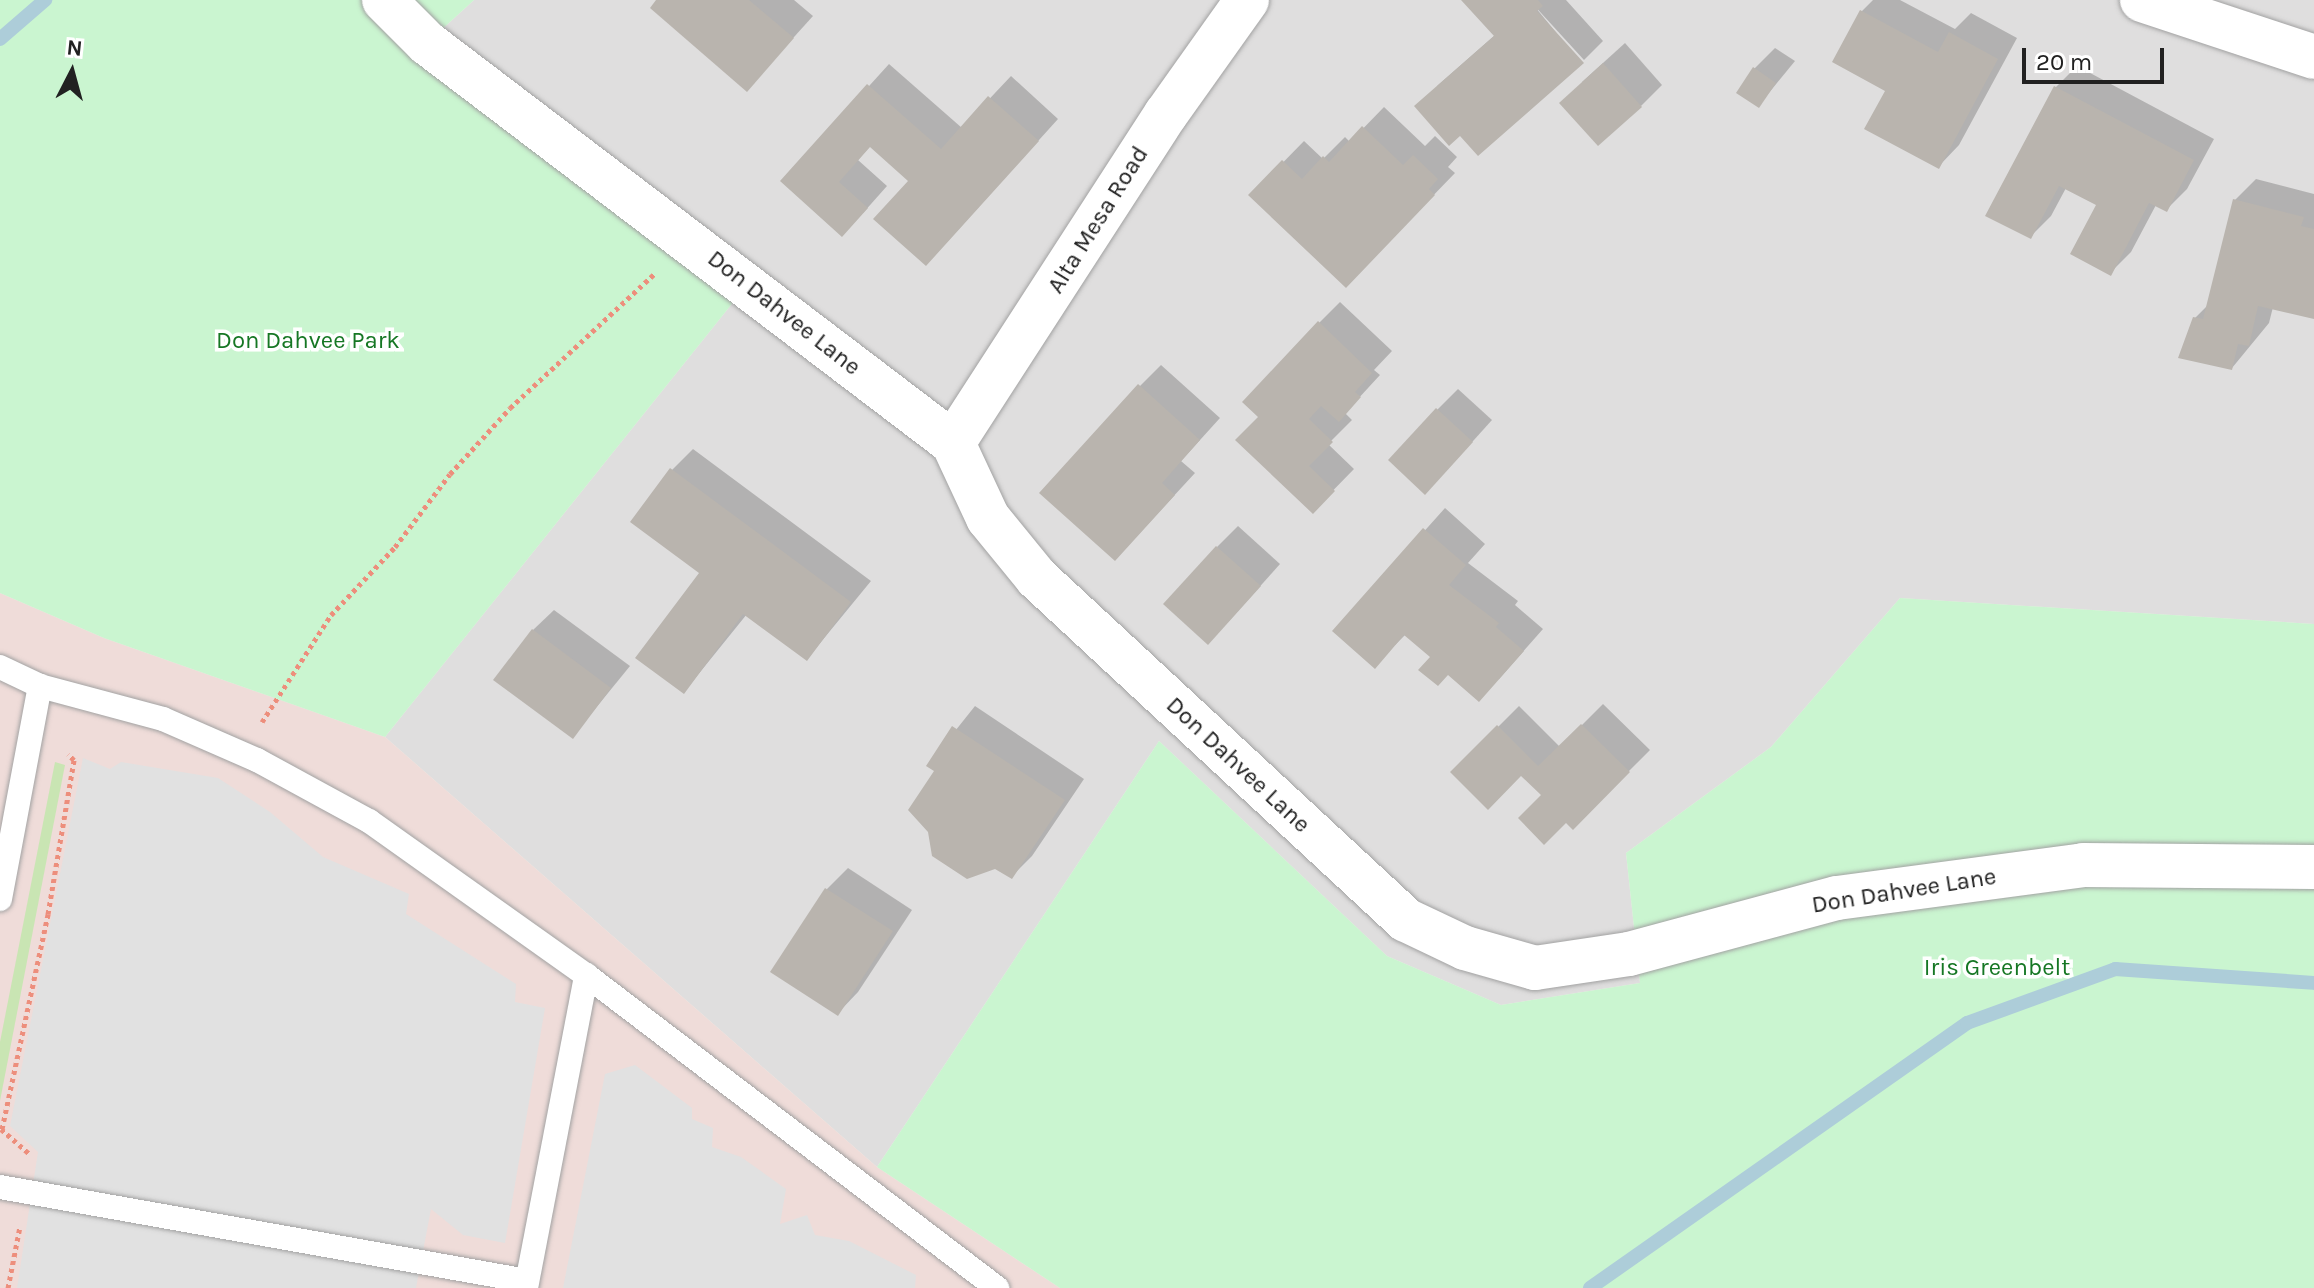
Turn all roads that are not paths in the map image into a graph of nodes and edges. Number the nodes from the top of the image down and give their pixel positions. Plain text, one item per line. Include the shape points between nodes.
1 (384, 0) edge
2 (1247, 0) edge
3 (2142, 0) edge
4 (2314, 57) edge
5 (953, 443) junction
6 (0, 667) edge
7 (40, 686) junction
8 (2314, 867) edge
9 (0, 899) edge
10 (586, 975) junction
11 (0, 1187) edge
12 (527, 1285) edge
13 (997, 1288) edge

1 - 5 street, Don Dahvee Lane via 427,43
2 - 5 street, Alta Mesa Road via 1166,114
3 - 4 street
5 - 8 street, Don Dahvee Lane via 988,518 1037,578 1406,920 1465,948 1535,968 1629,954 1837,898 2083,865
6 - 7 lane
7 - 9 lane
7 - 10 lane via 150,714 257,760 369,821
10 - 12 lane
10 - 13 lane
11 - 12 lane

